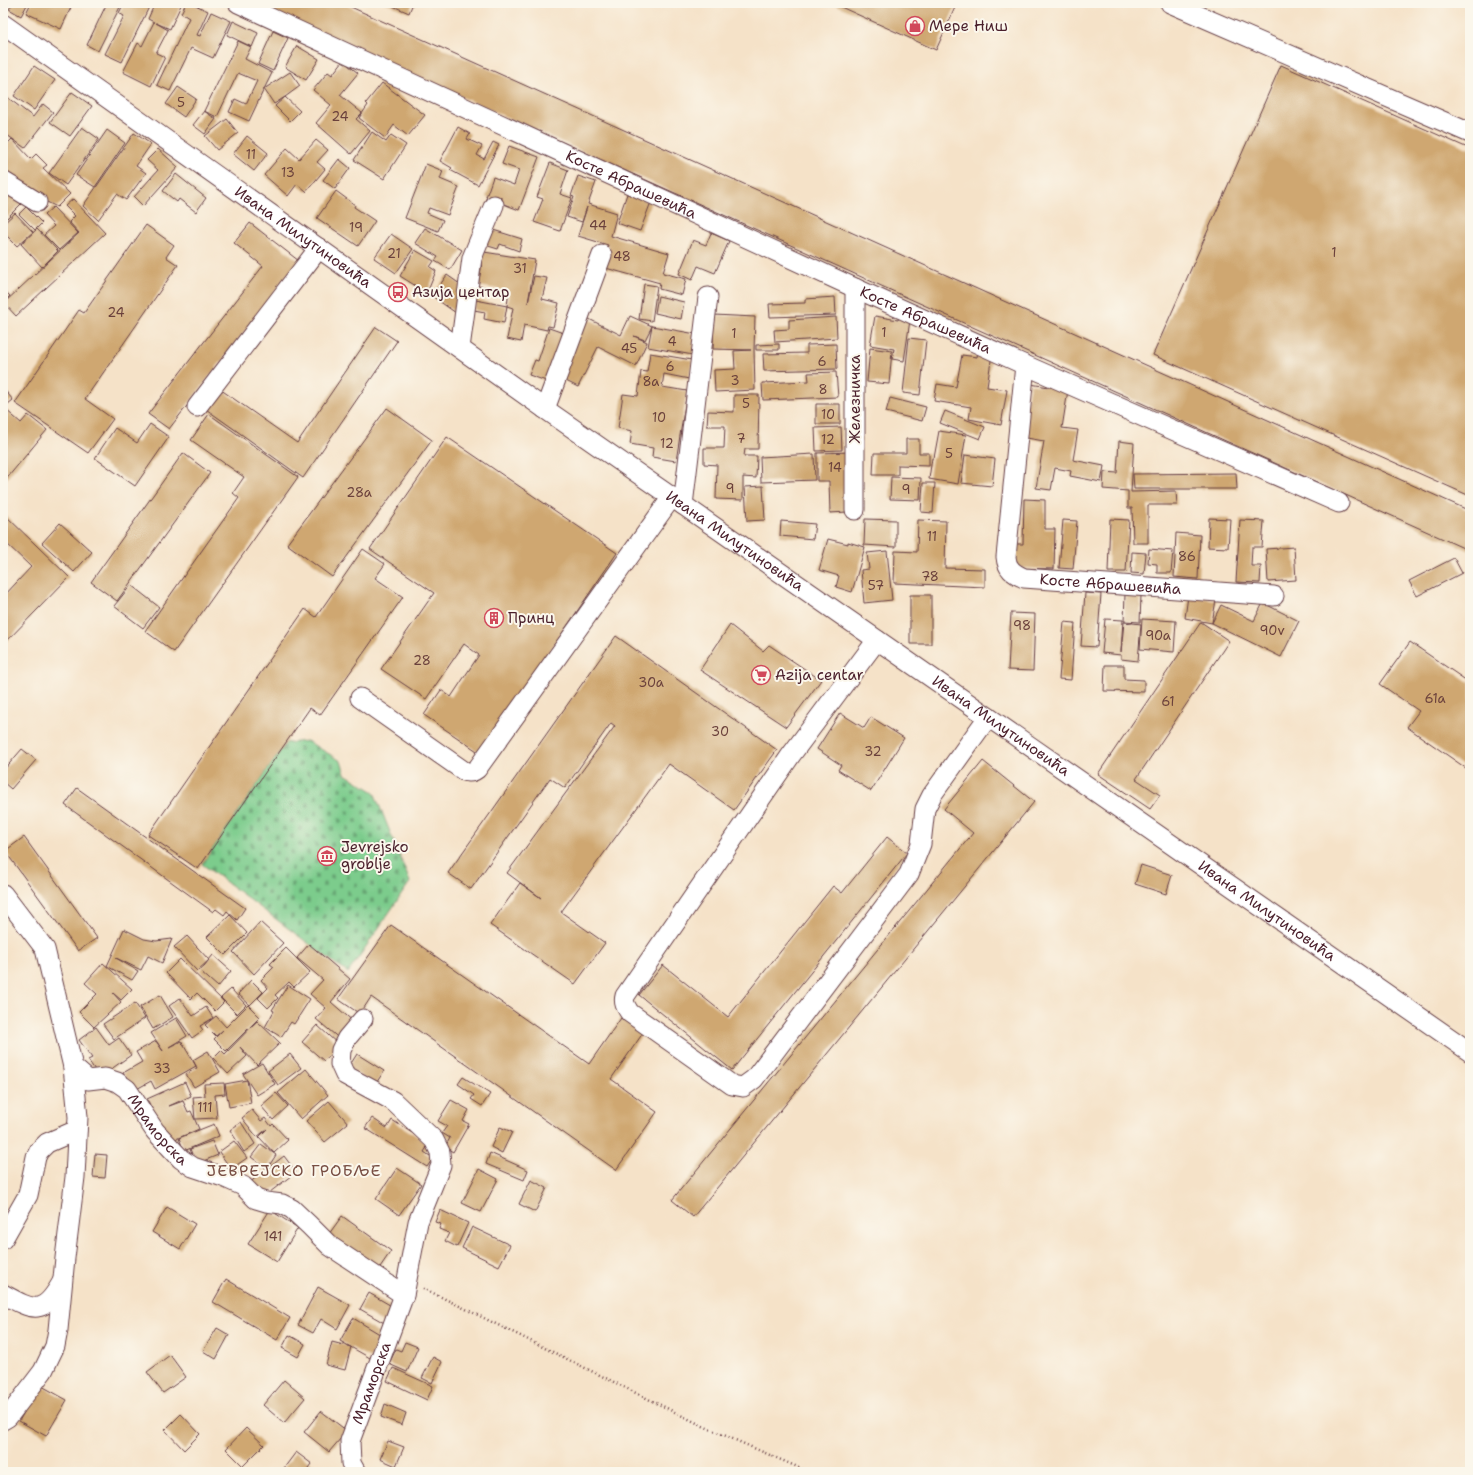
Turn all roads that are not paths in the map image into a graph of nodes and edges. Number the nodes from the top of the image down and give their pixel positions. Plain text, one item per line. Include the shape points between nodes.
1 (238, 3) edge
2 (1170, 3) edge
3 (3, 24) edge
4 (1470, 133) edge
5 (3, 181) edge
6 (37, 202) dead end
7 (494, 205) dead end
8 (319, 248) junction
9 (602, 255) dead end
10 (855, 288) junction
11 (708, 297) dead end
12 (460, 348) junction
13 (1025, 365) junction
14 (197, 407) dead end
15 (545, 409) junction
16 (678, 501) junction
17 (1339, 503) dead end
18 (855, 510) dead end
19 (1274, 596) dead end
20 (877, 640) junction
21 (360, 698) dead end
22 (988, 717) junction
23 (3, 894) edge
24 (363, 1019) dead end
25 (1470, 1052) edge
26 (73, 1067) junction
27 (77, 1130) junction
28 (3, 1239) edge
29 (63, 1281) junction
30 (406, 1287) junction
31 (3, 1294) edge
32 (3, 1420) edge
33 (356, 1472) edge

1 - 10 street, Косте Абрашевића
2 - 4 street
3 - 8 street, Ивана Милутиновића
5 - 6 street
7 - 12 street via 472,258
8 - 12 street, Ивана Милутиновића
8 - 14 street
9 - 15 street
10 - 13 street, Косте Абрашевића
10 - 18 street, Железничка
11 - 16 street
12 - 15 street, Ивана Милутиновића
13 - 17 street, Косте Абрашевића
13 - 19 street, Косте Абрашевића via 1006,557 1010,570 1024,578
15 - 16 street, Ивана Милутиновића
16 - 20 street, Ивана Милутиновића
16 - 21 street via 474,771 464,771
20 - 22 street, Ивана Милутиновића
20 - 22 street via 787,762 625,996 626,1008 630,1013 732,1085 743,1087 754,1079 909,874 921,844 925,809 932,795
22 - 25 street, Ивана Милутиновића
23 - 26 street via 44,949
24 - 30 street, Мраморска via 347,1038 341,1050 340,1064 345,1075 393,1101 434,1140 440,1152 441,1165 418,1222
26 - 27 street
26 - 30 street, Мраморска via 88,1080 105,1078 127,1089 155,1131 181,1159 193,1167 243,1186 256,1199 282,1204 292,1209 330,1246
27 - 28 street via 47,1144 39,1151 28,1195
27 - 29 street via 75,1177
29 - 31 street via 51,1300 37,1307 26,1306
29 - 32 street via 58,1330 51,1357 8,1417
30 - 33 street, Мраморска via 350,1441 351,1463

